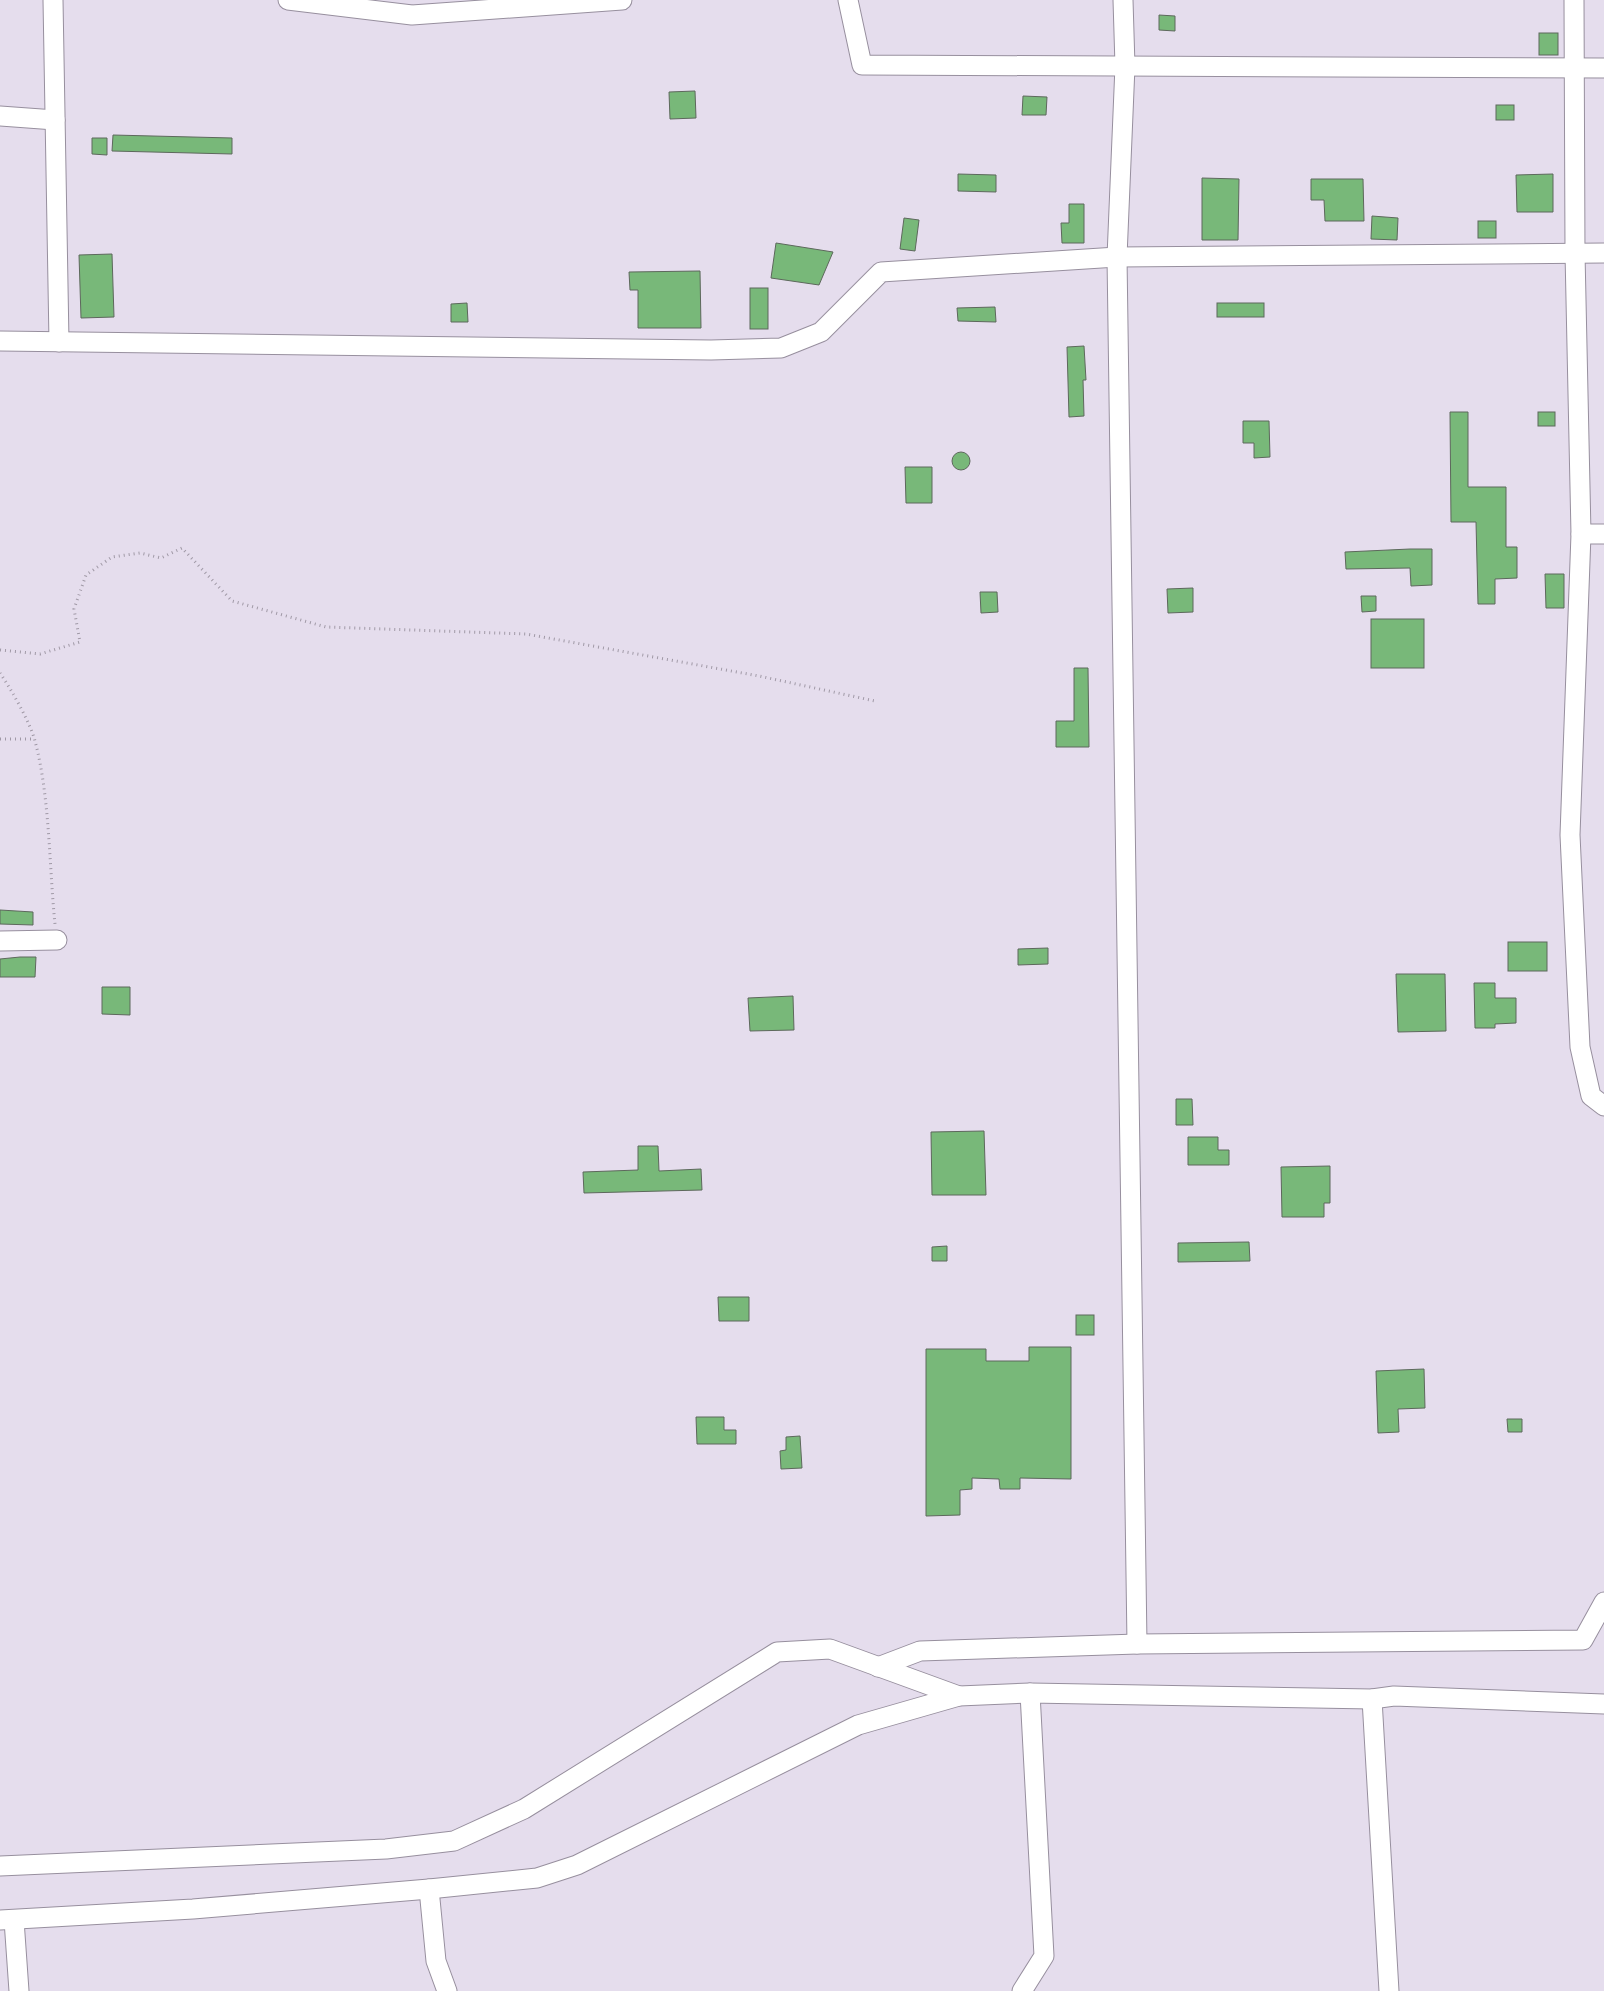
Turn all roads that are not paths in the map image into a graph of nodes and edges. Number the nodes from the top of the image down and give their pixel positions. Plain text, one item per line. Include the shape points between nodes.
1 (53, 0) edge
2 (288, 0) edge
3 (622, 0) edge
4 (848, 0) edge
5 (1123, 0) edge
6 (1574, 0) edge
7 (1125, 66) junction
8 (1574, 68) junction
9 (1604, 68) edge
10 (0, 116) edge
11 (55, 120) junction
12 (1604, 252) edge
13 (1575, 253) junction
14 (1117, 257) junction
15 (0, 341) edge
16 (59, 342) junction
17 (1581, 534) junction
18 (1604, 534) edge
19 (56, 940) road end
20 (0, 941) edge
21 (1604, 1106) edge
22 (1604, 1602) edge
23 (1137, 1644) junction
24 (878, 1667) junction
25 (1030, 1693) junction
26 (959, 1696) junction
27 (1372, 1699) junction
28 (1604, 1704) edge
29 (0, 1866) edge
30 (429, 1889) junction
31 (7, 1920) edge
32 (19, 1991) edge
33 (447, 1991) edge
34 (1022, 1991) edge
35 (1389, 1991) edge

1 - 11 street
2 - 3 street via 412,15
4 - 7 street via 862,65
5 - 7 street
6 - 8 street
7 - 8 street
7 - 14 street
8 - 9 street
8 - 13 street
10 - 11 street
11 - 16 street
12 - 13 street
13 - 14 street
13 - 17 street
14 - 16 street via 881,272 821,332 781,348
14 - 23 street
15 - 16 street
17 - 18 street
17 - 21 street via 1570,836 1580,1047 1591,1096
19 - 20 street
22 - 23 street via 1583,1640
23 - 24 street via 920,1651
24 - 26 street
24 - 29 street via 830,1649 777,1652 524,1809 454,1841 386,1848
25 - 26 street
25 - 27 street
25 - 34 street via 1044,1956
26 - 30 street via 858,1725 577,1865 537,1878
27 - 28 street via 1394,1696
27 - 35 street
30 - 31 street via 193,1909
30 - 33 street via 436,1961
31 - 32 street

